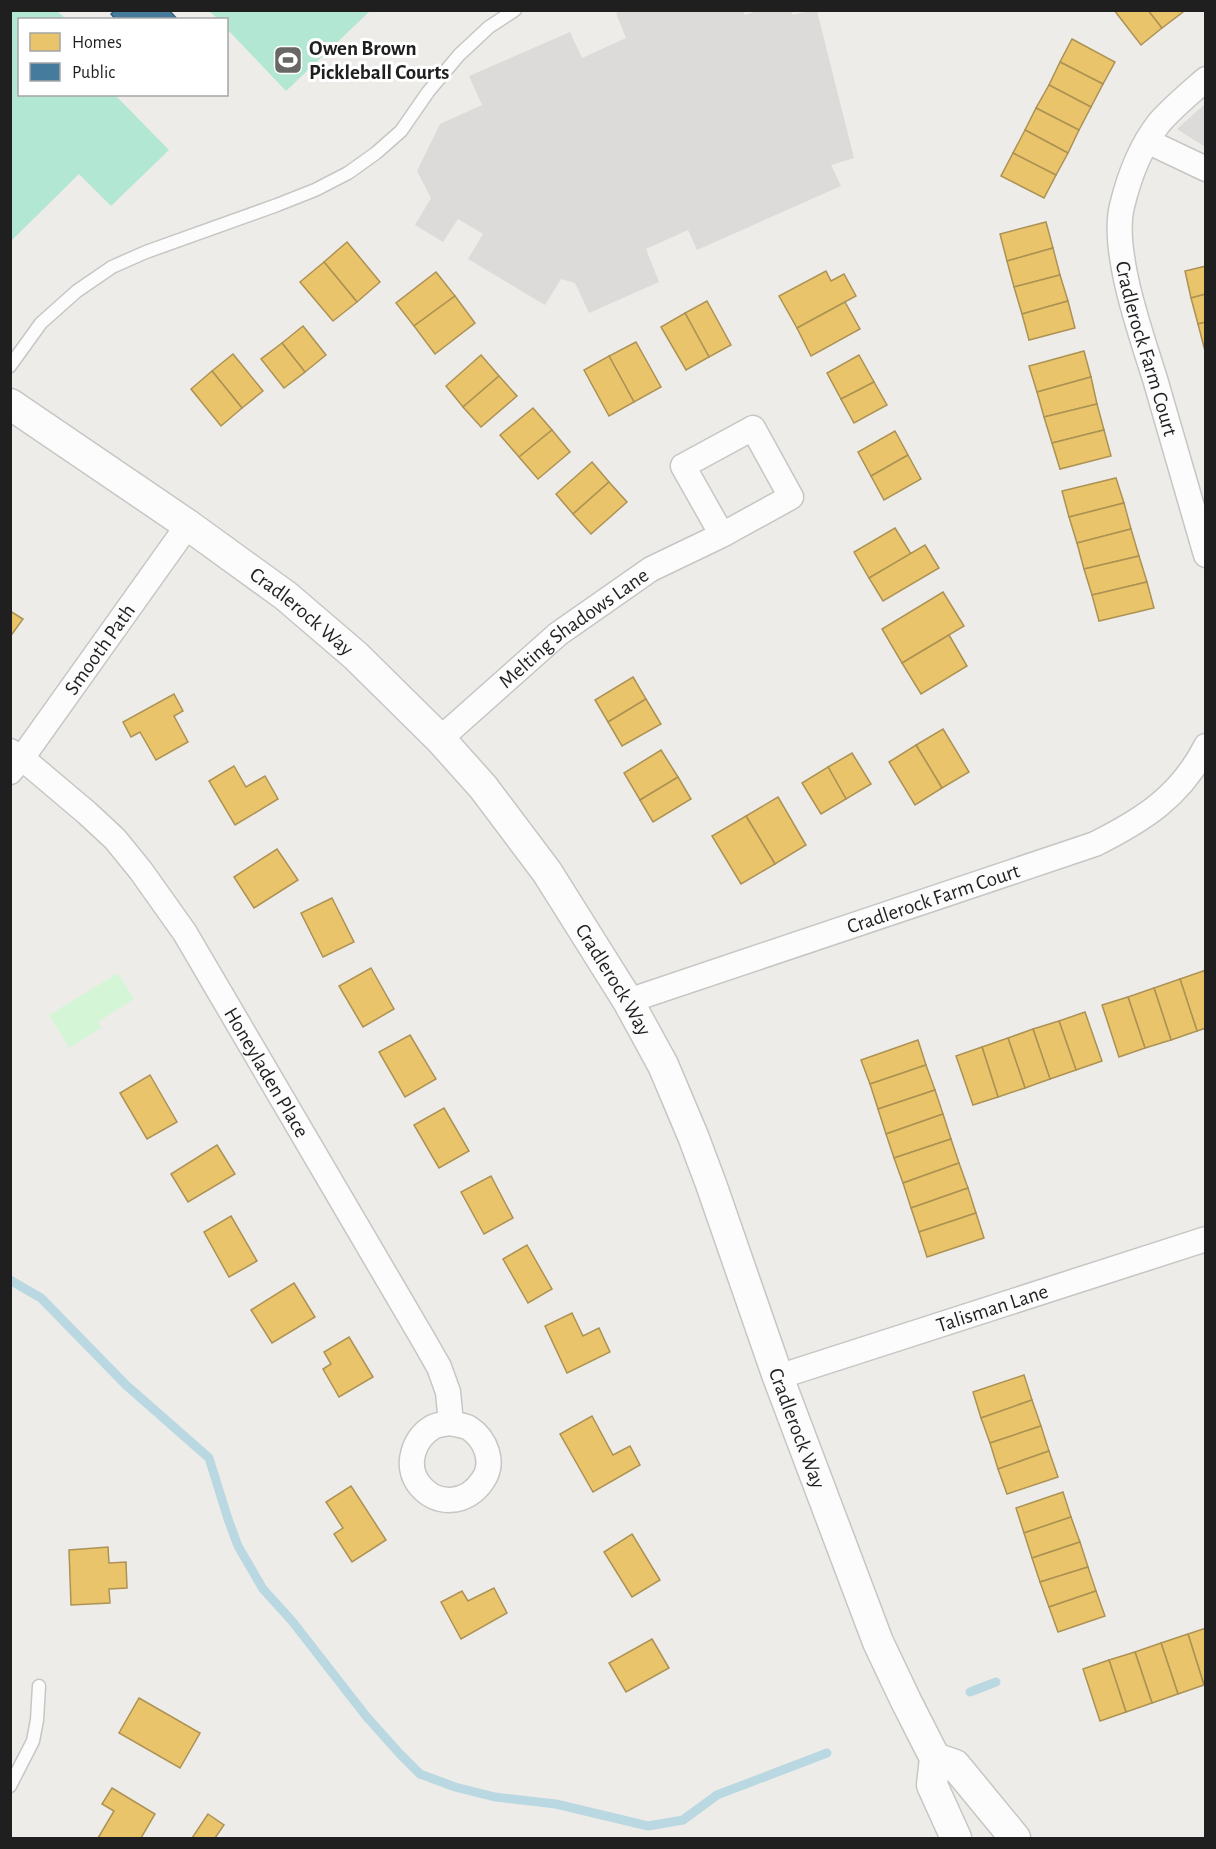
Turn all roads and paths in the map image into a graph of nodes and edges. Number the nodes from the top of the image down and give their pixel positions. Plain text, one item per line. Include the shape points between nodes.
1 (515, 10) edge
2 (1206, 79) edge
3 (1147, 141) junction
4 (1206, 169) edge
5 (10, 366) edge
6 (10, 404) edge
7 (188, 525) junction
8 (722, 535) junction
9 (1206, 555) edge
10 (440, 739) junction
11 (1206, 746) edge
12 (14, 760) edge
13 (628, 1001) junction
14 (1206, 1239) edge
15 (778, 1377) junction
16 (451, 1423) dead end
17 (39, 1686) dead end
18 (935, 1758) junction
19 (10, 1786) edge
20 (956, 1839) edge
21 (1015, 1839) edge

1 - 5 lane via 489,27 459,55 401,131 348,174 112,267 41,322
2 - 3 street, Cradlerock Farm Court via 1174,107
3 - 4 street
3 - 9 street, Cradlerock Farm Court via 1122,208 1121,241 1131,300
6 - 7 street, Cradlerock Way
7 - 10 street, Cradlerock Way via 286,596 356,656
7 - 12 street, Smooth Path
8 - 8 street, Melting Shadows Lane via 684,466 753,428 791,497
8 - 10 street, Melting Shadows Lane via 651,569 558,634
10 - 13 street, Cradlerock Way via 483,787 547,872
11 - 13 street, Cradlerock Farm Court via 1184,780 1161,805 1095,844
12 - 16 street, Honeyladen Place via 87,813 115,839 185,933 439,1367 448,1392
13 - 15 street, Cradlerock Way via 663,1065 693,1136
14 - 15 street, Talisman Lane
15 - 18 street, Cradlerock Way via 878,1642
17 - 19 lane via 33,1741
18 - 20 street via 932,1785
18 - 21 street via 955,1764

